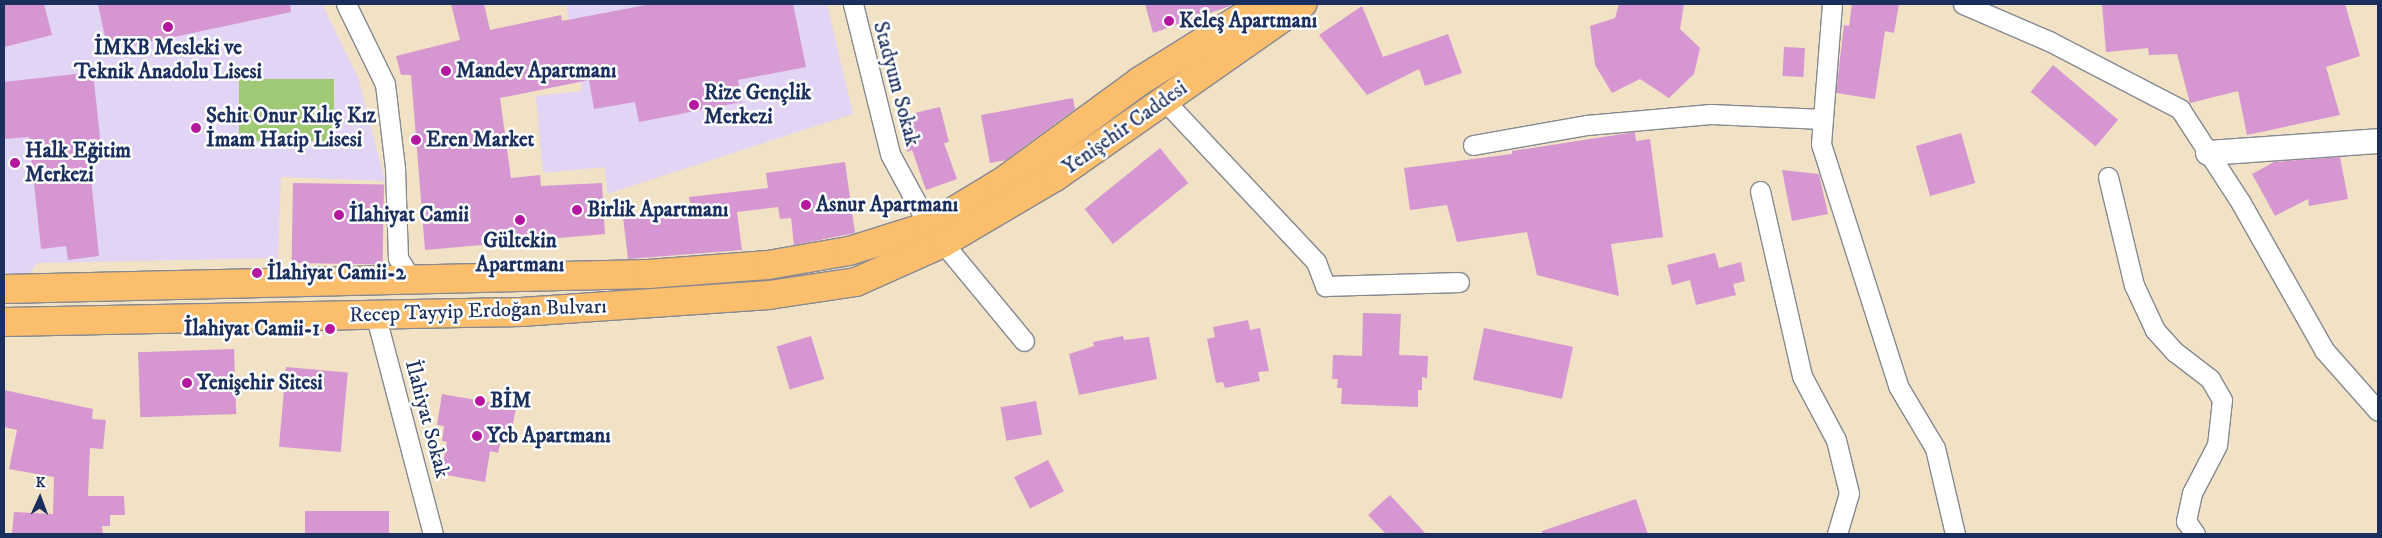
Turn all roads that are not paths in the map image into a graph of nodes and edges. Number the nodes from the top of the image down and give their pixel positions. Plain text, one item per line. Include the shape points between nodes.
1 (346, 4) edge
2 (853, 4) edge
3 (1263, 4) edge
4 (1302, 4) edge
5 (1832, 4) edge
6 (1972, 5) edge
7 (1164, 100) junction
8 (1823, 119) junction
9 (2378, 141) edge
10 (1473, 145) dead end
11 (2208, 153) junction
12 (2108, 177) dead end
13 (1760, 191) dead end
14 (936, 234) junction
15 (413, 282) junction
16 (1459, 282) dead end
17 (4, 290) edge
18 (376, 317) junction
19 (4, 322) edge
20 (1024, 341) dead end
21 (2378, 411) edge
22 (433, 534) edge
23 (1837, 534) edge
24 (1955, 534) edge
25 (2195, 534) edge

1 - 15 street via 385,84 395,168 398,258
2 - 14 street, Stadyum Sokak via 890,154
3 - 14 main road, Yenişehir Caddesi via 1140,81
4 - 7 main road, Yenişehir Caddesi
5 - 8 street
6 - 11 street via 2180,109
7 - 14 main road, Yenişehir Caddesi via 1056,177
7 - 16 street via 1316,262 1324,286
8 - 10 street via 1711,114 1587,125
8 - 24 street via 1821,144 1833,182 1898,386 1936,448
9 - 11 street
11 - 21 street via 2241,203 2324,350
12 - 25 street via 2134,285 2155,330 2175,352 2210,379 2222,400 2217,445 2192,493 2186,521
13 - 23 street via 1802,376 1836,440 1849,492
14 - 15 main road, Recep Tayyip Erdoğan Bulvarı via 768,265 648,274
14 - 18 main road, Recep Tayyip Erdoğan Bulvarı via 856,282 769,295 521,312
14 - 20 street, Stadyum Sokak
15 - 17 main road, Recep Tayyip Erdoğan Bulvarı
18 - 19 main road, Recep Tayyip Erdoğan Bulvarı
18 - 22 street, İlahiyat Sokak

